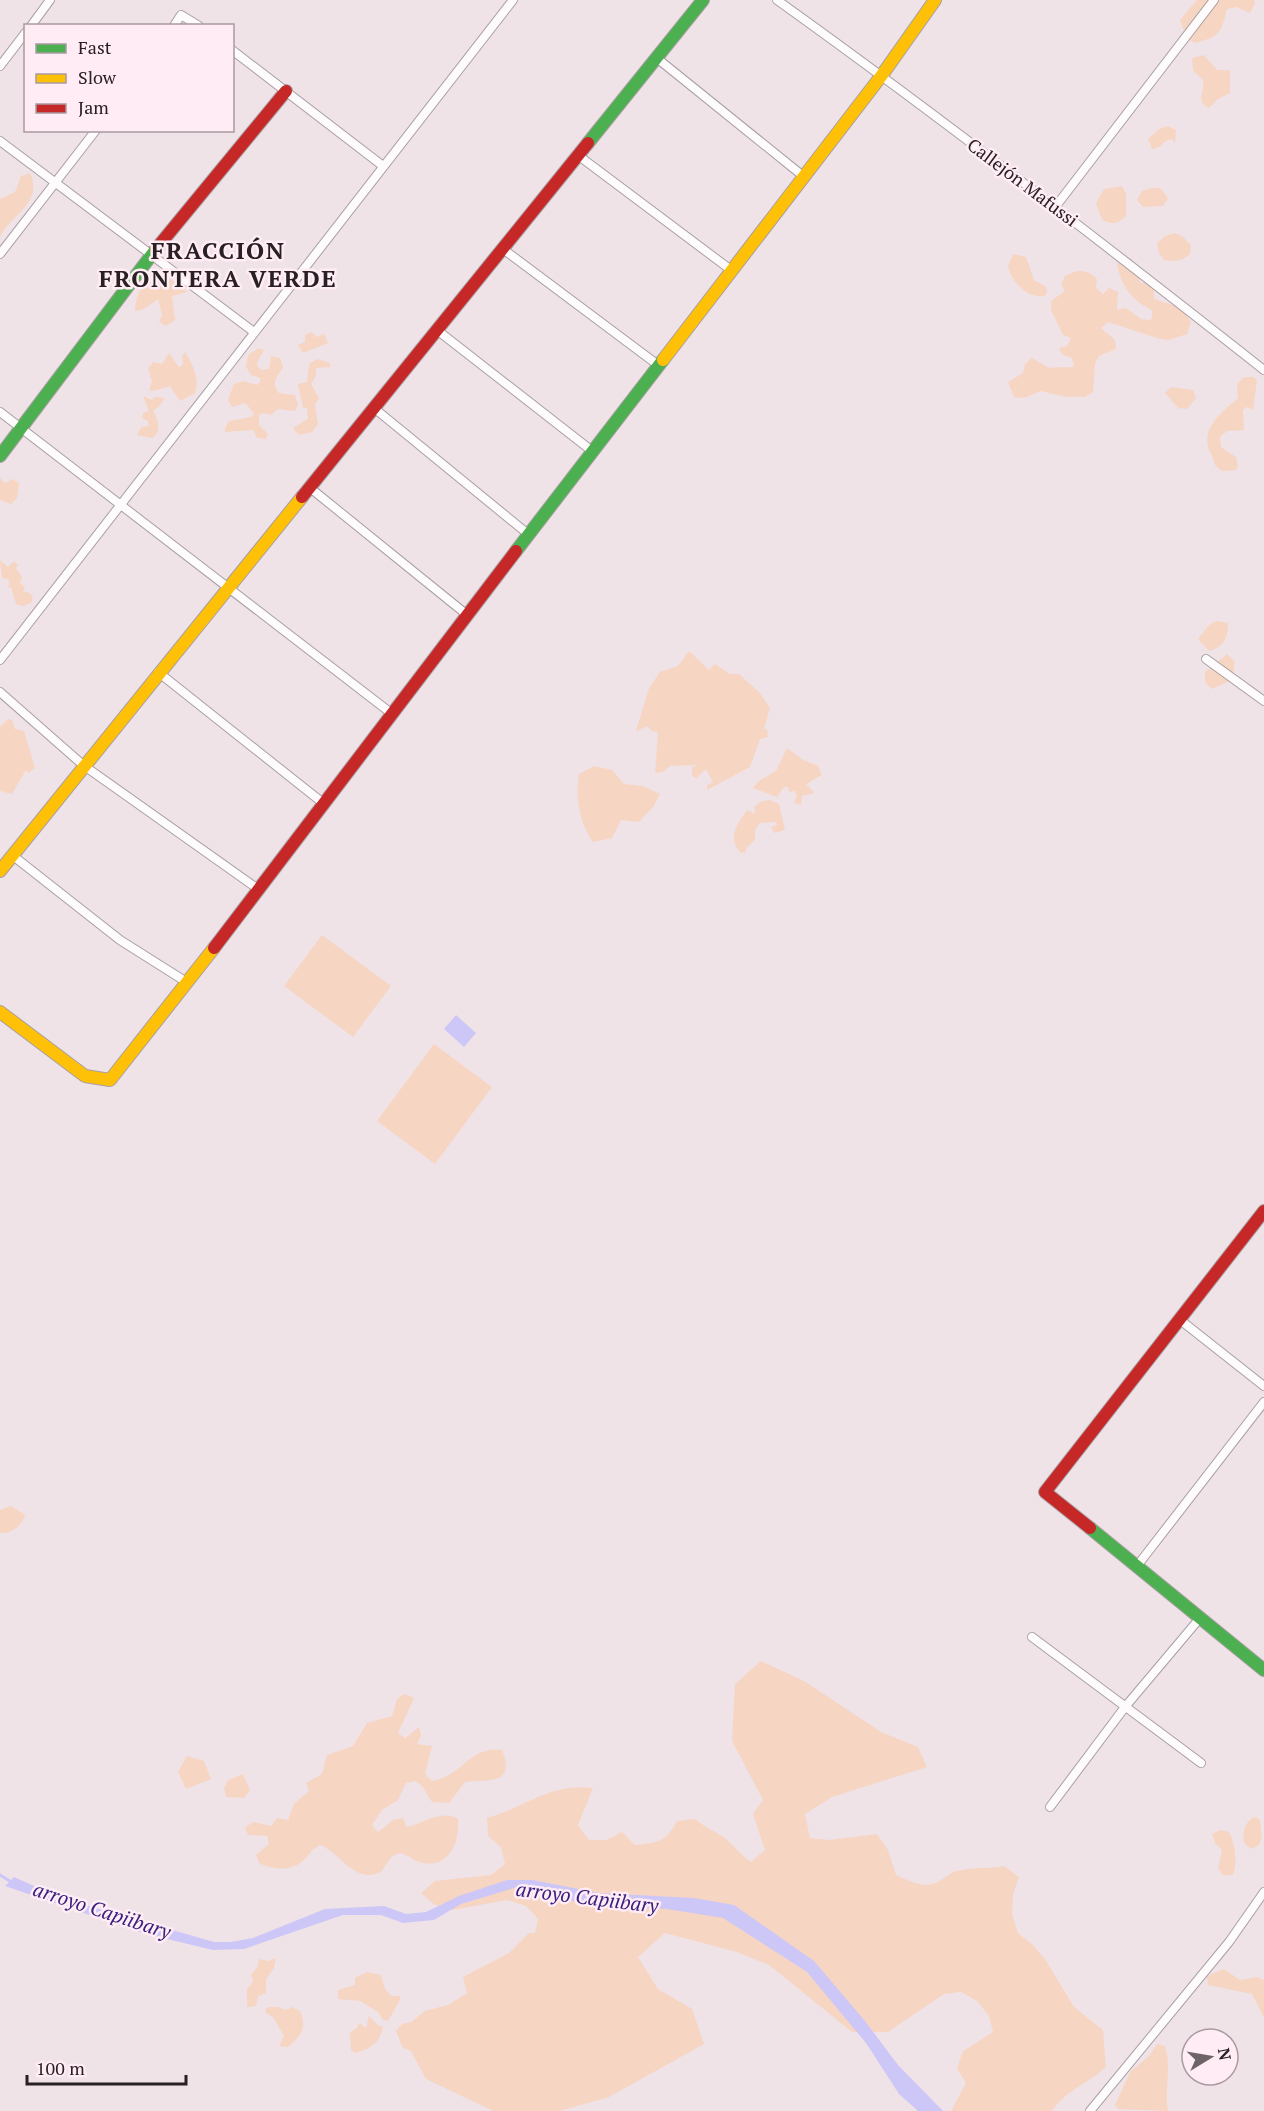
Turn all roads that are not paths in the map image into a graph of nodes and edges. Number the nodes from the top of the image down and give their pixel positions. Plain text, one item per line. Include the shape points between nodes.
1 (50, 0) edge
2 (513, 0) edge
3 (703, 0) edge
4 (777, 0) edge
5 (935, 0) edge
6 (1214, 0) edge
7 (32, 24) edge
8 (175, 24) edge
9 (196, 24) edge
10 (24, 35) edge
11 (234, 52) edge
12 (658, 59) junction
13 (0, 66) edge
14 (882, 75) junction
15 (286, 91) junction
16 (95, 132) edge
17 (0, 141) edge
18 (579, 156) junction
19 (383, 166) junction
20 (804, 176) junction
21 (56, 184) junction
22 (1056, 206) junction
23 (503, 249) junction
24 (0, 254) edge
25 (151, 255) junction
26 (731, 270) junction
27 (437, 330) junction
28 (254, 332) junction
29 (658, 365) junction
30 (1264, 370) edge
31 (374, 408) junction
32 (0, 412) edge
33 (21, 428) junction
34 (592, 452) junction
35 (0, 456) edge
36 (309, 487) junction
37 (121, 504) junction
38 (528, 534) junction
39 (228, 587) junction
40 (466, 614) junction
41 (1206, 659) dead end
42 (0, 660) edge
43 (159, 672) junction
44 (0, 692) edge
45 (1264, 701) edge
46 (390, 713) junction
47 (83, 765) junction
48 (323, 803) junction
49 (12, 855) junction
50 (0, 871) edge
51 (258, 889) junction
52 (188, 983) junction
53 (0, 1012) edge
54 (1264, 1211) edge
55 (1179, 1319) junction
56 (1264, 1386) edge
57 (1264, 1402) edge
58 (1137, 1566) junction
59 (1200, 1618) junction
60 (1032, 1637) dead end
61 (1264, 1670) edge
62 (1125, 1707) junction
63 (1201, 1763) dead end
64 (1050, 1807) dead end
65 (1264, 1892) edge
66 (1090, 2111) edge

1 - 7 street
2 - 19 street
3 - 12 street
4 - 14 street, Callejón Mafussi
5 - 14 street
6 - 22 street
8 - 9 street via 181,15
10 - 13 street
11 - 15 street
12 - 18 street
12 - 20 street
14 - 20 street
14 - 22 street, Callejón Mafussi
15 - 19 street
15 - 25 street
16 - 21 street
17 - 21 street
18 - 23 street
18 - 26 street
19 - 28 street
20 - 26 street
21 - 24 street
21 - 25 street
22 - 30 street, Callejón Mafussi
23 - 27 street
23 - 29 street
25 - 28 street
25 - 33 street
26 - 29 street
27 - 31 street
27 - 34 street
28 - 37 street
29 - 34 street
31 - 36 street
31 - 38 street
32 - 33 street
33 - 35 street
33 - 37 street
34 - 38 street
36 - 39 street
36 - 40 street
37 - 39 street
37 - 42 street
38 - 40 street
39 - 43 street
39 - 46 street
40 - 46 street
41 - 45 street
43 - 47 street
43 - 48 street
44 - 47 street
46 - 48 street
47 - 49 street
47 - 51 street
48 - 51 street
49 - 50 street
49 - 52 street via 120,940
51 - 52 street
52 - 53 street via 110,1080 86,1076
54 - 55 street
55 - 56 street
55 - 58 street via 1045,1492
57 - 58 street
58 - 59 street
59 - 61 street
59 - 62 street
60 - 62 street
62 - 63 street
62 - 64 street
65 - 66 street via 1229,1942

